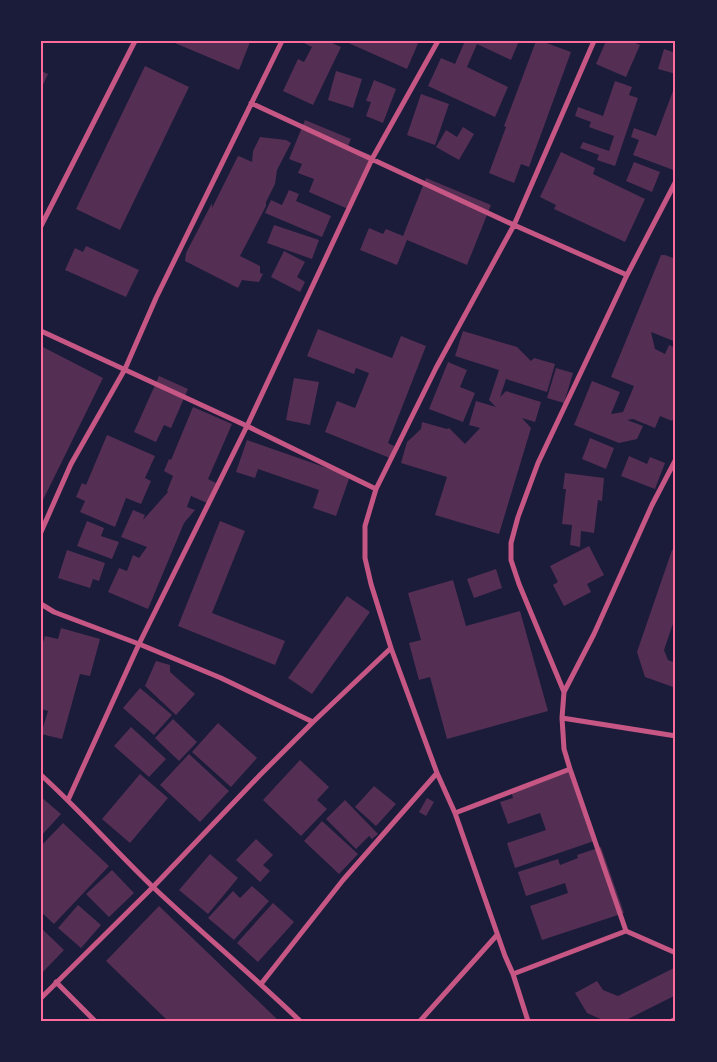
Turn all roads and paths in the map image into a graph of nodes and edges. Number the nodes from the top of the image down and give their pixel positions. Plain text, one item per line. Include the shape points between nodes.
1 (135, 41) edge
2 (282, 41) edge
3 (438, 41) edge
4 (594, 41) edge
5 (251, 103) junction
6 (372, 159) junction
7 (676, 182) edge
8 (514, 225) junction
9 (41, 226) edge
10 (627, 275) junction
11 (41, 331) edge
12 (125, 369) junction
13 (247, 426) junction
14 (676, 459) edge
15 (376, 489) junction
16 (41, 532) edge
17 (41, 604) edge
18 (139, 644) junction
19 (391, 648) junction
20 (564, 692) junction
21 (562, 718) junction
22 (313, 722) junction
23 (676, 736) edge
24 (570, 769) junction
25 (437, 773) junction
26 (41, 775) edge
27 (68, 800) junction
28 (455, 813) junction
29 (153, 887) junction
30 (626, 931) junction
31 (497, 935) junction
32 (676, 953) edge
33 (513, 974) junction
34 (56, 982) junction
35 (261, 984) junction
36 (41, 998) edge
37 (676, 1019) edge
38 (95, 1021) edge
39 (300, 1021) edge
40 (420, 1021) edge
41 (528, 1021) edge
42 (672, 1021) edge

1 - 9 street
2 - 5 street
3 - 6 street
4 - 8 street
5 - 6 street
5 - 12 street
6 - 8 street
6 - 13 street
7 - 10 street
8 - 10 street
8 - 15 street via 436,368
10 - 20 street via 538,463 511,543 511,560
11 - 12 street
12 - 13 street
12 - 16 street via 70,464
13 - 15 street
13 - 18 street
14 - 20 street
15 - 19 street via 364,526 365,558
17 - 18 street
18 - 22 street via 221,678
18 - 27 street
19 - 22 street
19 - 25 street
20 - 21 street
21 - 23 street
21 - 24 street via 564,749
22 - 29 street
24 - 28 street
24 - 30 street
25 - 28 street
25 - 35 street via 343,880
26 - 27 street
27 - 29 street
28 - 31 street
29 - 34 street
29 - 35 street
30 - 32 street
30 - 33 street
31 - 33 street
31 - 40 street
33 - 41 street
34 - 36 street
34 - 38 street
35 - 39 street
37 - 42 street

